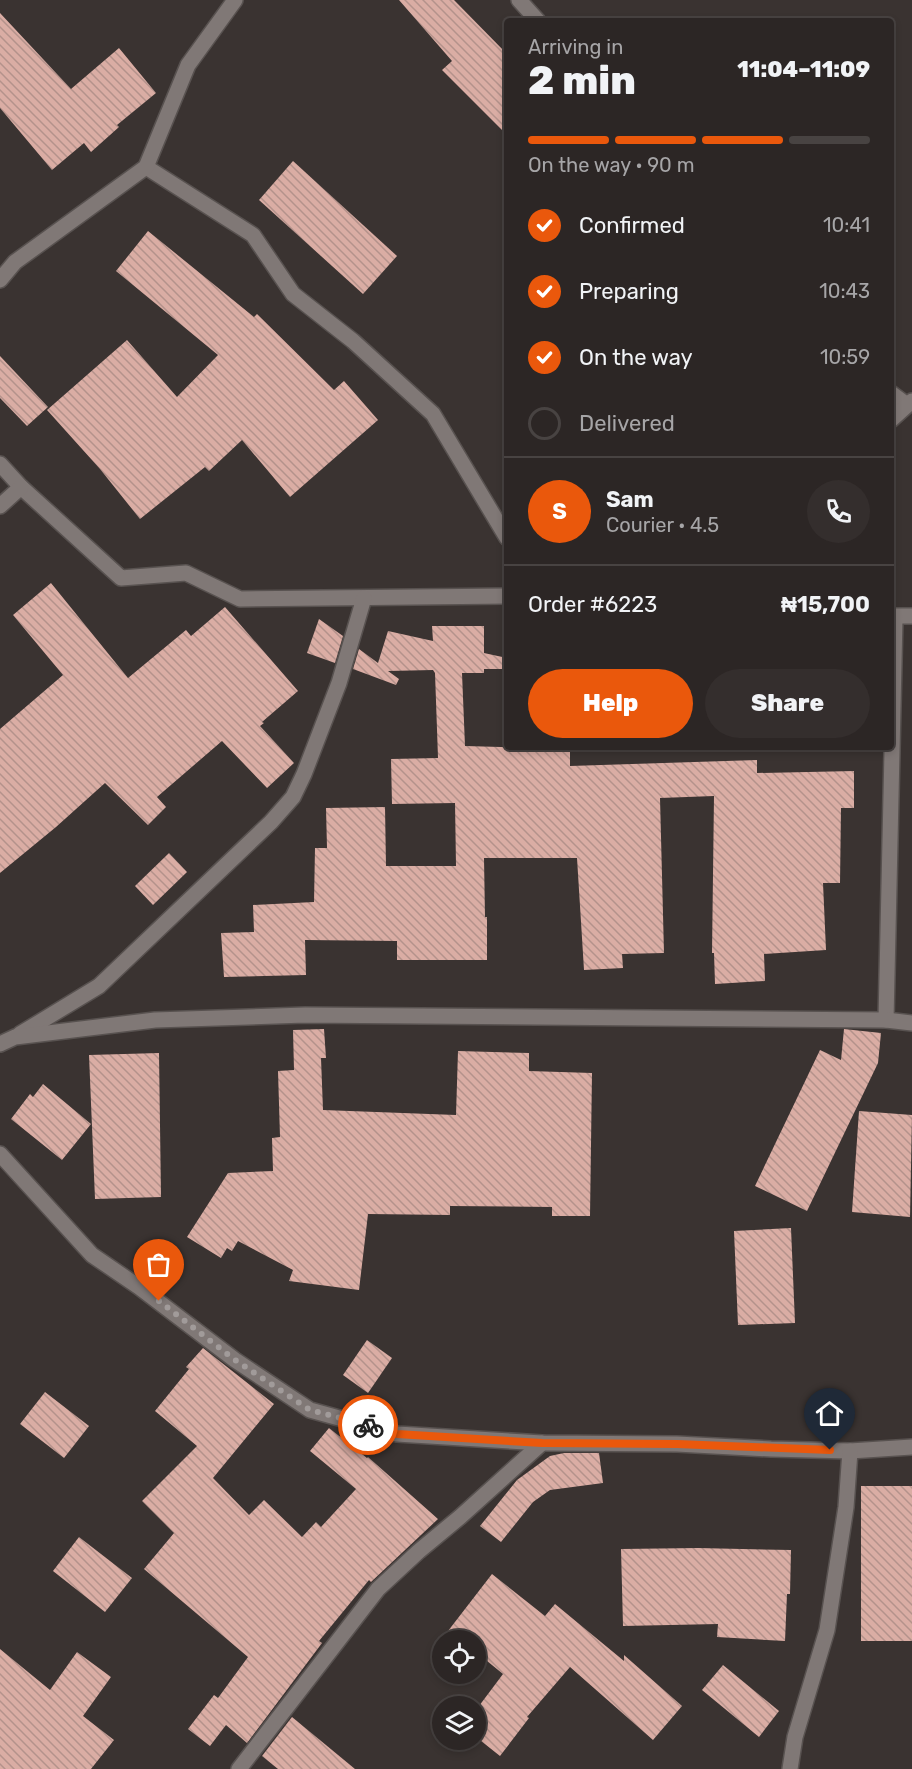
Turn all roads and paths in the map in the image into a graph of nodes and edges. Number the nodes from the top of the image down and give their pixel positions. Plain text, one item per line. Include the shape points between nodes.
1 (235, 0) edge
2 (519, 0) edge
3 (535, 18) edge
4 (146, 167) junction
5 (0, 280) edge
6 (894, 395) edge
7 (909, 403) edge
8 (894, 417) edge
9 (0, 464) edge
10 (21, 487) junction
11 (0, 506) edge
12 (504, 533) edge
13 (504, 596) edge
14 (364, 598) junction
15 (894, 616) edge
16 (912, 616) edge
17 (891, 750) edge
18 (886, 1020) junction
19 (912, 1023) edge
20 (15, 1037) junction
21 (0, 1044) edge
22 (0, 1154) edge
23 (542, 1443) junction
24 (912, 1447) edge
25 (850, 1450) junction
26 (239, 1769) edge
27 (790, 1769) edge

1 - 4 street via 188,64
2 - 3 street
4 - 5 street via 15,262
4 - 12 street via 253,235 293,294 353,340 433,414
6 - 7 street
7 - 8 street
9 - 10 street
10 - 11 street
10 - 14 street via 121,578 186,573 240,599
13 - 14 street
14 - 20 street via 339,682 293,797 99,986
15 - 16 street
17 - 18 street
18 - 19 street
18 - 20 street via 305,1015 155,1020
20 - 21 street
22 - 23 street via 92,1255 310,1410 397,1434
23 - 25 street
23 - 26 street via 378,1589
24 - 25 street
25 - 27 street via 846,1507 827,1630 798,1727

